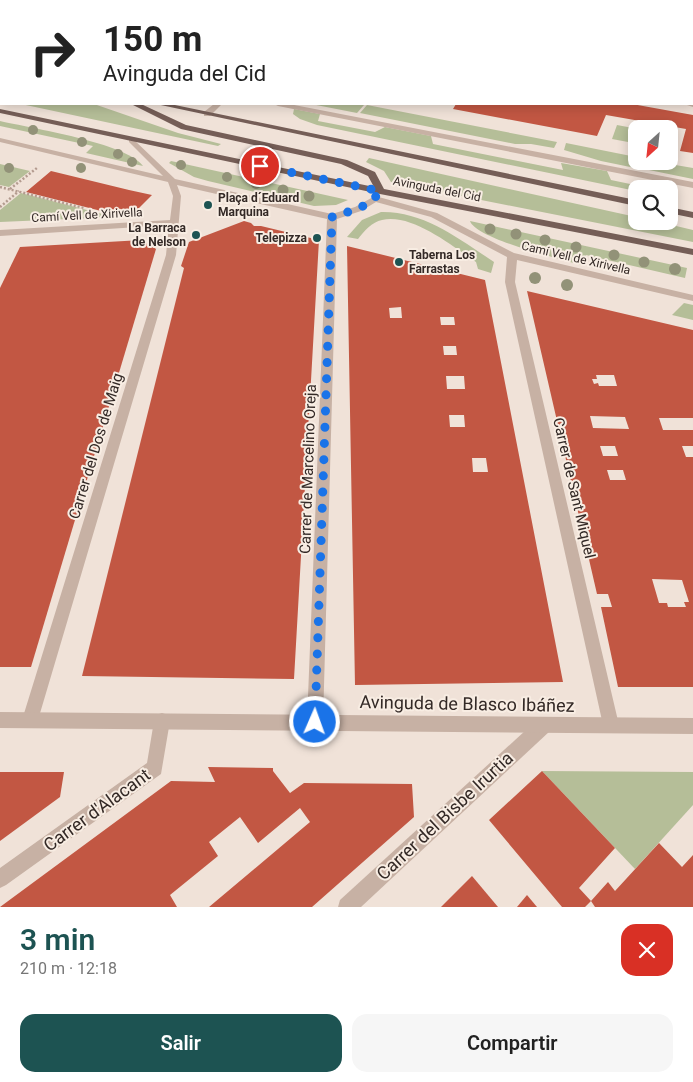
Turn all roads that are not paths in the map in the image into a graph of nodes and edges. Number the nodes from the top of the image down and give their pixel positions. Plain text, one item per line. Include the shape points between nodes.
1 (138, 105) edge
2 (165, 105) edge
3 (217, 105) edge
4 (283, 105) edge
5 (0, 110) edge
6 (207, 114) junction
7 (0, 140) edge
8 (132, 140) junction
9 (171, 179) junction
10 (693, 185) edge
11 (377, 195) junction
12 (628, 201) edge
13 (678, 212) edge
14 (693, 215) edge
15 (332, 217) junction
16 (175, 222) junction
17 (3, 233) edge
18 (0, 244) edge
19 (693, 252) edge
20 (512, 256) junction
21 (693, 298) edge
22 (0, 720) edge
23 (30, 720) junction
24 (162, 721) junction
25 (315, 722) junction
26 (544, 725) junction
27 (611, 725) junction
28 (693, 726) edge
29 (0, 880) edge
30 (347, 907) edge

1 - 11 main road via 184,127 344,162 372,174
2 - 6 main road, Avinguda del Cid
3 - 6 street
4 - 10 street
5 - 8 main road, Avinguda del Cid
6 - 12 main road, Avinguda del Cid
7 - 9 street, Avinguda del Cid
8 - 9 street
8 - 11 main road, Avinguda del Cid
9 - 15 street, Avinguda del Cid
9 - 16 street, Carrer del Dos de Maig via 178,196
11 - 15 street, Avinguda del Cid via 358,209
11 - 19 main road, Avinguda del Cid
11 - 20 street, Camí Vell de Xirivella via 434,215
13 - 14 main road
15 - 25 street, Carrer de Marcelino Oreja
16 - 17 street, Camí Vell de Xirivella
16 - 23 street, Carrer del Dos de Maig via 171,255
17 - 18 street
20 - 21 street, Camí Vell de Xirivella
20 - 27 street, Carrer de Sant Miquel via 510,282
22 - 23 street, Avinguda de Blasco Ibáñez
23 - 24 street, Avinguda de Blasco Ibáñez
24 - 25 street, Avinguda de Blasco Ibáñez
24 - 29 street, Carrer d'Alacant via 155,768
25 - 26 street, Avinguda de Blasco Ibáñez
26 - 27 street, Avinguda de Blasco Ibáñez
26 - 30 street, Carrer del Bisbe Irurtia
27 - 28 street, Avinguda de Blasco Ibáñez

